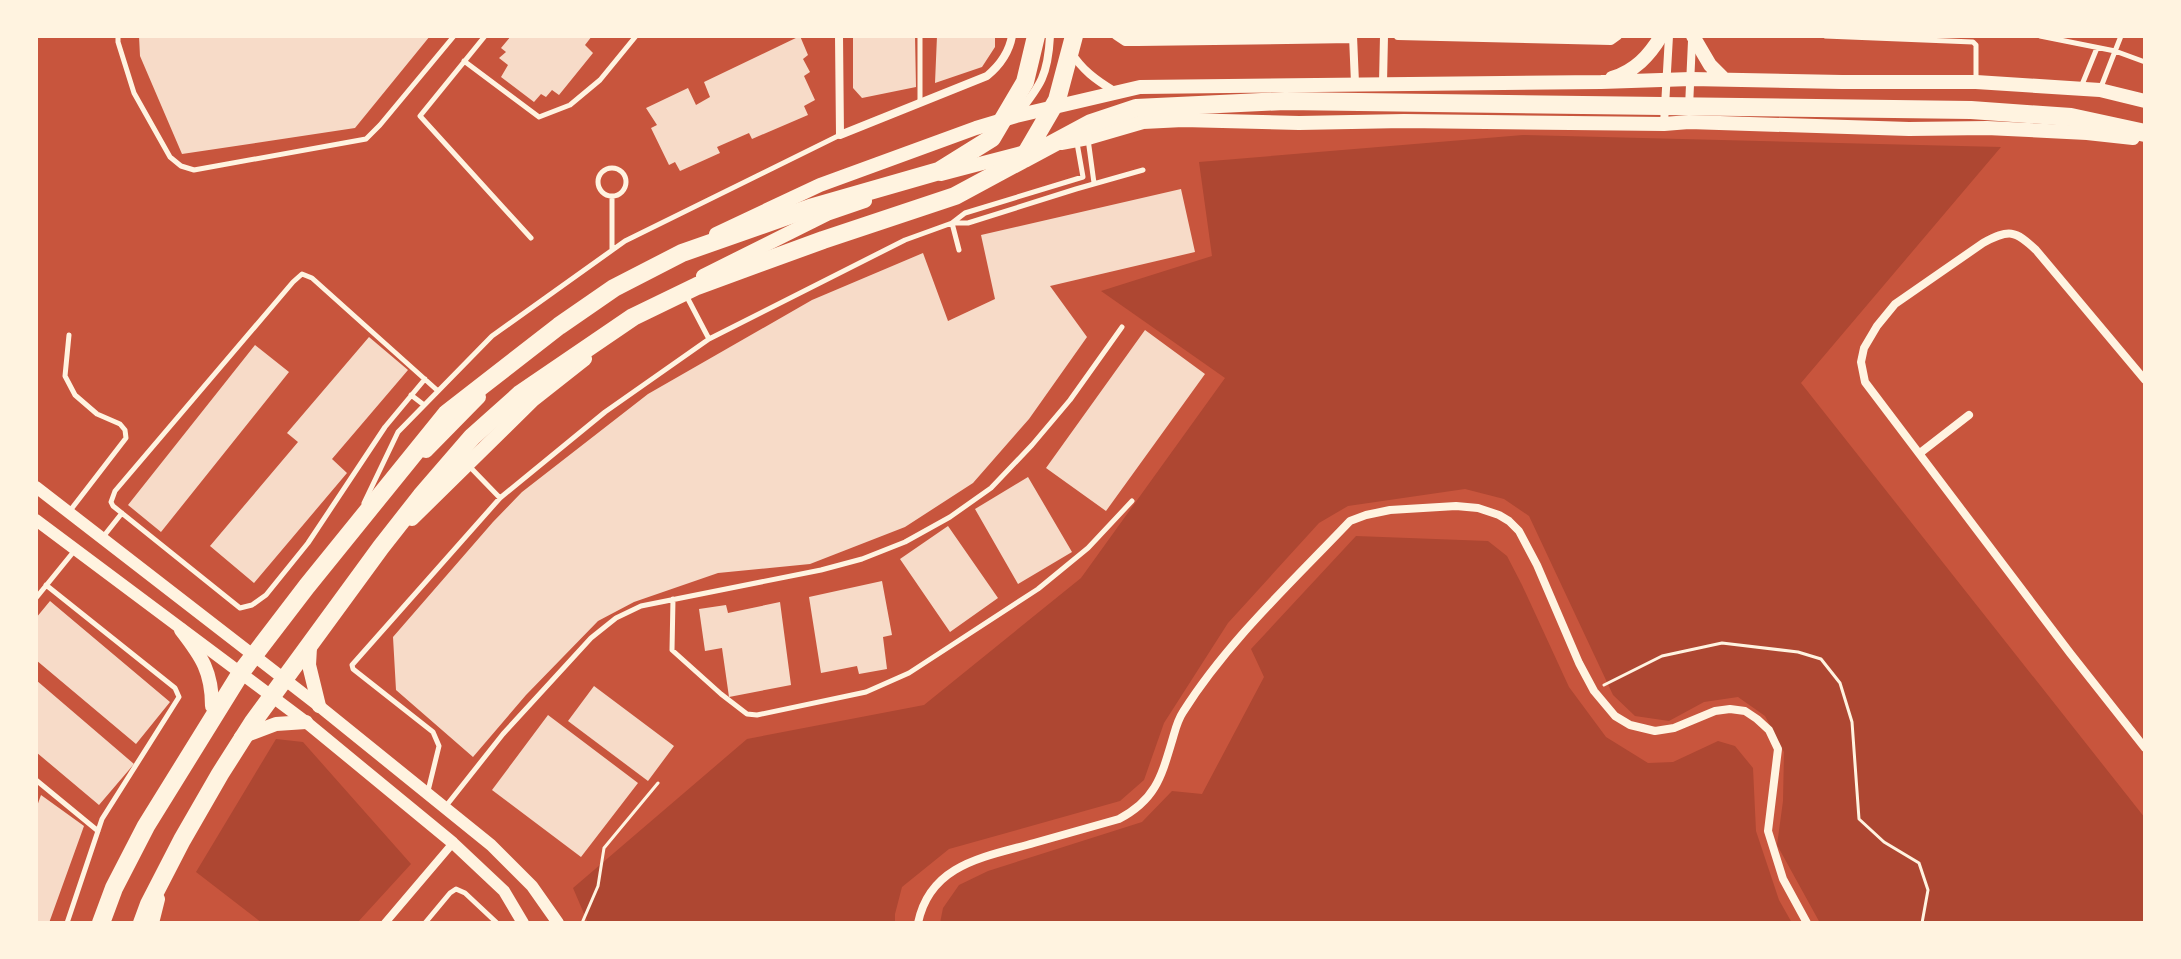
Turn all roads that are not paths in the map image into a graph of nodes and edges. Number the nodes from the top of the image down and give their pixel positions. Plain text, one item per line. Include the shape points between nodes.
1 (118, 36) edge
2 (454, 36) edge
3 (485, 36) edge
4 (636, 36) edge
5 (839, 36) edge
6 (920, 36) edge
7 (1012, 36) edge
8 (1036, 36) edge
9 (1050, 36) edge
10 (1065, 36) edge
11 (1074, 36) edge
12 (1116, 36) edge
13 (1384, 36) edge
14 (1398, 36) edge
15 (1618, 36) edge
16 (1661, 36) edge
17 (1669, 36) edge
18 (1693, 36) edge
19 (1825, 36) edge
20 (2040, 36) edge
21 (2121, 36) edge
22 (1353, 37) edge
23 (2097, 48) junction
24 (2115, 51) junction
25 (464, 61) junction
26 (2145, 62) edge
27 (1691, 79) junction
28 (1724, 79) junction
29 (1668, 81) junction
30 (1601, 82) junction
31 (1976, 82) junction
32 (1355, 83) junction
33 (1383, 83) junction
34 (2081, 88) junction
35 (2100, 90) junction
36 (1114, 91) junction
37 (2145, 101) edge
38 (920, 102) junction
39 (1016, 116) junction
40 (1689, 122) junction
41 (1664, 124) junction
42 (840, 135) junction
43 (2145, 136) edge
44 (1082, 139) junction
45 (1022, 160) junction
46 (1143, 170) dead end
47 (1094, 183) junction
48 (612, 197) junction
49 (952, 223) junction
50 (531, 238) dead end
51 (612, 250) junction
52 (959, 250) dead end
53 (682, 287) junction
54 (1122, 327) dead end
55 (69, 335) dead end
56 (709, 339) junction
57 (425, 379) junction
58 (2145, 380) edge
59 (438, 391) junction
60 (411, 395) junction
61 (424, 405) junction
62 (1969, 415) dead end
63 (1920, 453) junction
64 (467, 465) junction
65 (36, 487) edge
66 (500, 498) junction
67 (1132, 501) dead end
68 (68, 512) junction
69 (122, 513) junction
70 (357, 519) junction
71 (36, 520) edge
72 (102, 538) junction
73 (75, 550) junction
74 (46, 585) junction
75 (36, 598) edge
76 (673, 599) junction
77 (181, 630) junction
78 (310, 647) junction
79 (251, 655) junction
80 (239, 672) junction
81 (285, 680) junction
82 (272, 697) junction
83 (212, 706) junction
84 (319, 706) junction
85 (306, 722) junction
86 (241, 737) junction
87 (2145, 748) edge
88 (36, 780) edge
89 (428, 792) junction
90 (446, 807) junction
91 (98, 831) junction
92 (453, 843) junction
93 (67, 923) edge
94 (101, 923) edge
95 (108, 923) edge
96 (142, 923) edge
97 (152, 923) edge
98 (385, 923) edge
99 (425, 923) edge
100 (497, 923) edge
101 (523, 923) edge
102 (558, 923) edge
103 (918, 923) edge
104 (1807, 923) edge

1 - 2 lane via 134,93 170,157 194,170 366,139
3 - 25 lane
4 - 25 lane via 600,80 570,105 539,117
5 - 42 street
6 - 38 lane
7 - 38 street via 987,76
8 - 94 highway via 1025,82 992,138 939,171 682,253 614,288 447,413 242,671 146,826
9 - 39 street via 1044,76
10 - 36 street via 1078,63
11 - 45 highway via 1057,100
12 - 22 street via 1125,42
13 - 33 street
14 - 15 street via 1611,41
16 - 30 main road via 1639,65
17 - 29 street
18 - 27 street
18 - 28 main road
19 - 31 lane via 1973,42
20 - 23 lane
21 - 24 lane
22 - 32 street
23 - 24 lane
23 - 34 lane
24 - 26 lane
24 - 35 lane
25 - 50 lane via 420,116
27 - 28 main road
27 - 29 main road
27 - 40 street
28 - 31 main road
29 - 30 main road
29 - 41 street
30 - 33 main road
31 - 34 main road
32 - 33 main road
32 - 36 main road
34 - 35 main road
35 - 37 main road
36 - 39 main road
38 - 42 street
39 - 70 main road via 820,185 716,233 600,300 480,395
40 - 41 main road
40 - 43 main road
41 - 44 main road via 1183,120 1143,122
42 - 51 lane
43 - 45 highway via 2071,117 1971,110 1285,101 1136,108 1091,123
44 - 47 lane
44 - 49 lane via 1083,177 965,213
44 - 53 main road via 944,173 827,214
45 - 96 highway via 955,196 697,286 633,317 520,394 472,437 421,496 270,698 182,840
46 - 47 lane
47 - 49 lane via 968,223
48 - 48 lane via 601,193 597,182 612,168 622,172 626,183 622,193
48 - 51 lane
49 - 52 lane
49 - 56 lane via 905,240
51 - 59 lane via 492,336
53 - 56 lane
53 - 64 main road via 533,400
54 - 76 lane via 1032,445 991,488 950,517 862,559
55 - 68 lane via 65,376 75,395 97,414 120,424 126,438
56 - 66 lane via 605,412
57 - 59 lane
57 - 60 lane
57 - 69 lane via 302,274 115,491 111,502
58 - 63 street via 2024,238 2012,232 1999,235 1895,304 1864,348 1865,382
59 - 61 lane
60 - 61 lane
60 - 69 lane via 308,543 252,605 240,608
61 - 70 lane via 398,432
62 - 63 street
63 - 87 street
64 - 66 lane
64 - 78 main road via 394,536
65 - 68 street
66 - 89 lane via 352,665 438,740
67 - 76 lane via 1088,548 1038,589 909,673 866,692 747,714 672,650
68 - 72 street
69 - 72 lane
70 - 79 main road
71 - 73 street
72 - 79 street
73 - 74 lane
73 - 77 street
74 - 75 lane
74 - 91 lane via 175,688 179,697
76 - 90 lane via 641,606 591,638 503,734
77 - 80 street
77 - 83 main road via 206,670
78 - 81 main road
78 - 84 main road
79 - 80 main road
79 - 81 street
80 - 82 street
80 - 83 main road
81 - 82 main road
81 - 84 street
82 - 85 street
82 - 86 main road
83 - 95 main road via 137,830
84 - 89 street
85 - 86 main road via 276,724
85 - 92 street
86 - 97 main road via 183,832
88 - 91 lane
89 - 90 street
90 - 102 street via 532,886
91 - 93 lane
92 - 98 street
92 - 101 street via 504,891
99 - 100 lane via 456,889
103 - 104 street via 927,895 968,861 1135,811 1157,786 1180,717 1216,666 1350,521 1390,510 1456,506 1490,511 1519,531 1594,691 1615,716 1655,731 1730,709 1745,711 1769,730 1778,749 1768,831 1783,879

